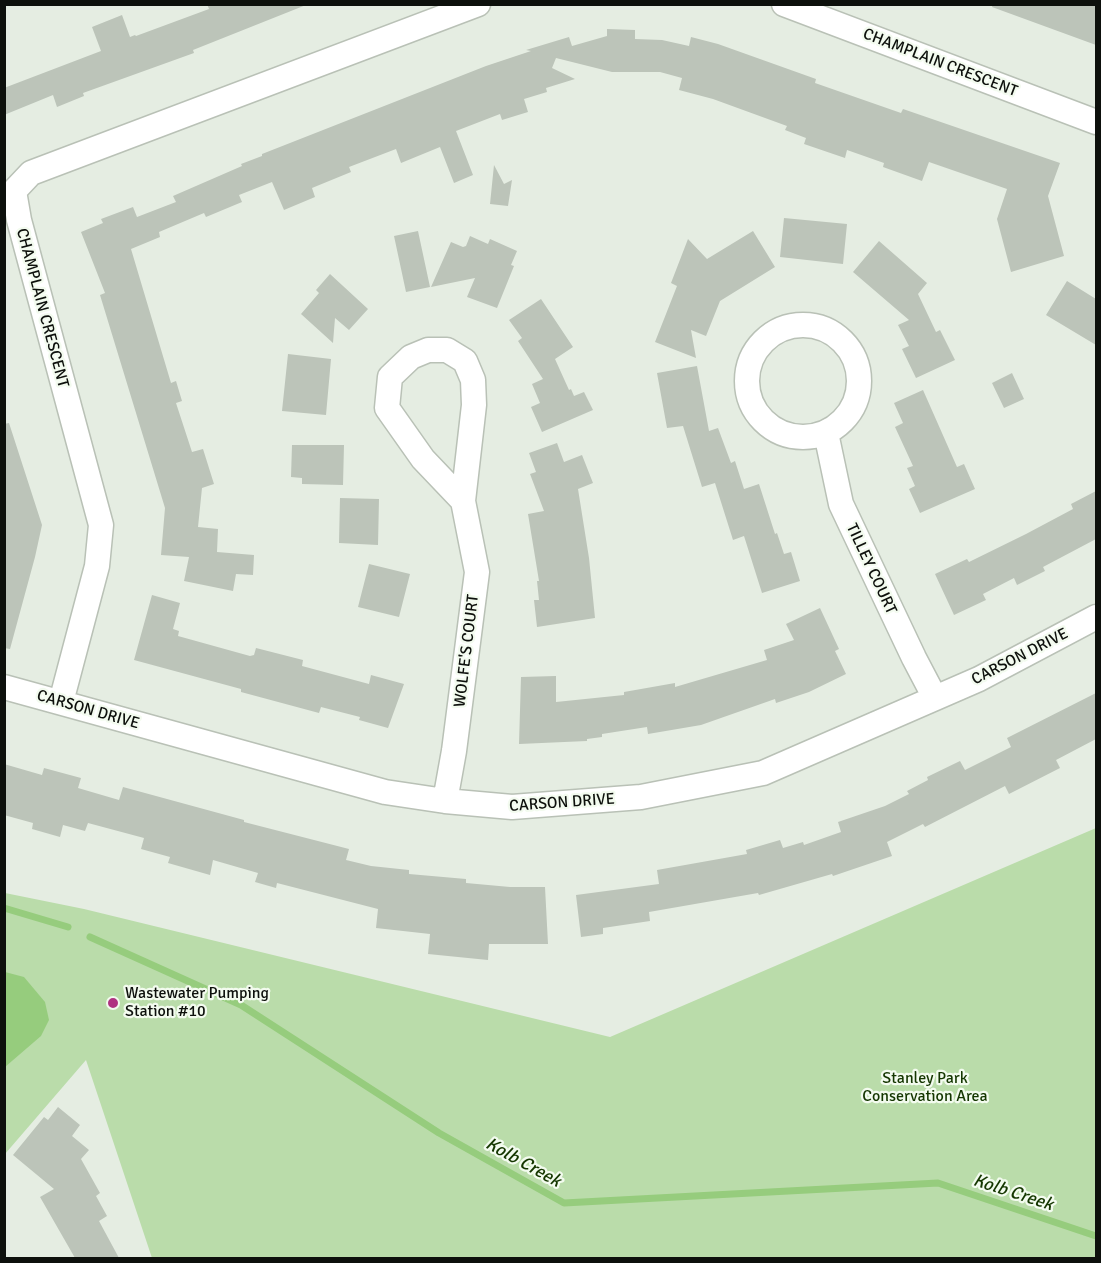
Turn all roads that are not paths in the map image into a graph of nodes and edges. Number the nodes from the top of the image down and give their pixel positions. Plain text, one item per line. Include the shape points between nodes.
1 (478, 4) edge
2 (784, 4) edge
3 (1096, 122) edge
4 (826, 433) junction
5 (463, 501) junction
6 (1096, 617) edge
7 (4, 687) edge
8 (935, 698) junction
9 (61, 702) junction
10 (445, 801) junction

1 - 9 street, CHAMPLAIN CRESCENT via 31,173 14,191 101,525 97,566
2 - 3 street, CHAMPLAIN CRESCENT
4 - 4 street via 845,418 857,398 859,374 851,352 835,335 815,326 794,326 774,333 758,347 749,366 747,387 753,408 766,424 785,435 806,438
4 - 8 street, TILLEY COURT via 841,504
5 - 5 street, WOLFE'S COURT via 474,405 473,380 465,361 447,350 428,350 411,357 390,377 387,408 423,459
5 - 10 street, WOLFE'S COURT via 477,572
6 - 8 street, CARSON DRIVE
7 - 9 street, CARSON DRIVE
8 - 10 street, CARSON DRIVE via 763,773 641,797 512,807
9 - 10 street, CARSON DRIVE via 385,792

